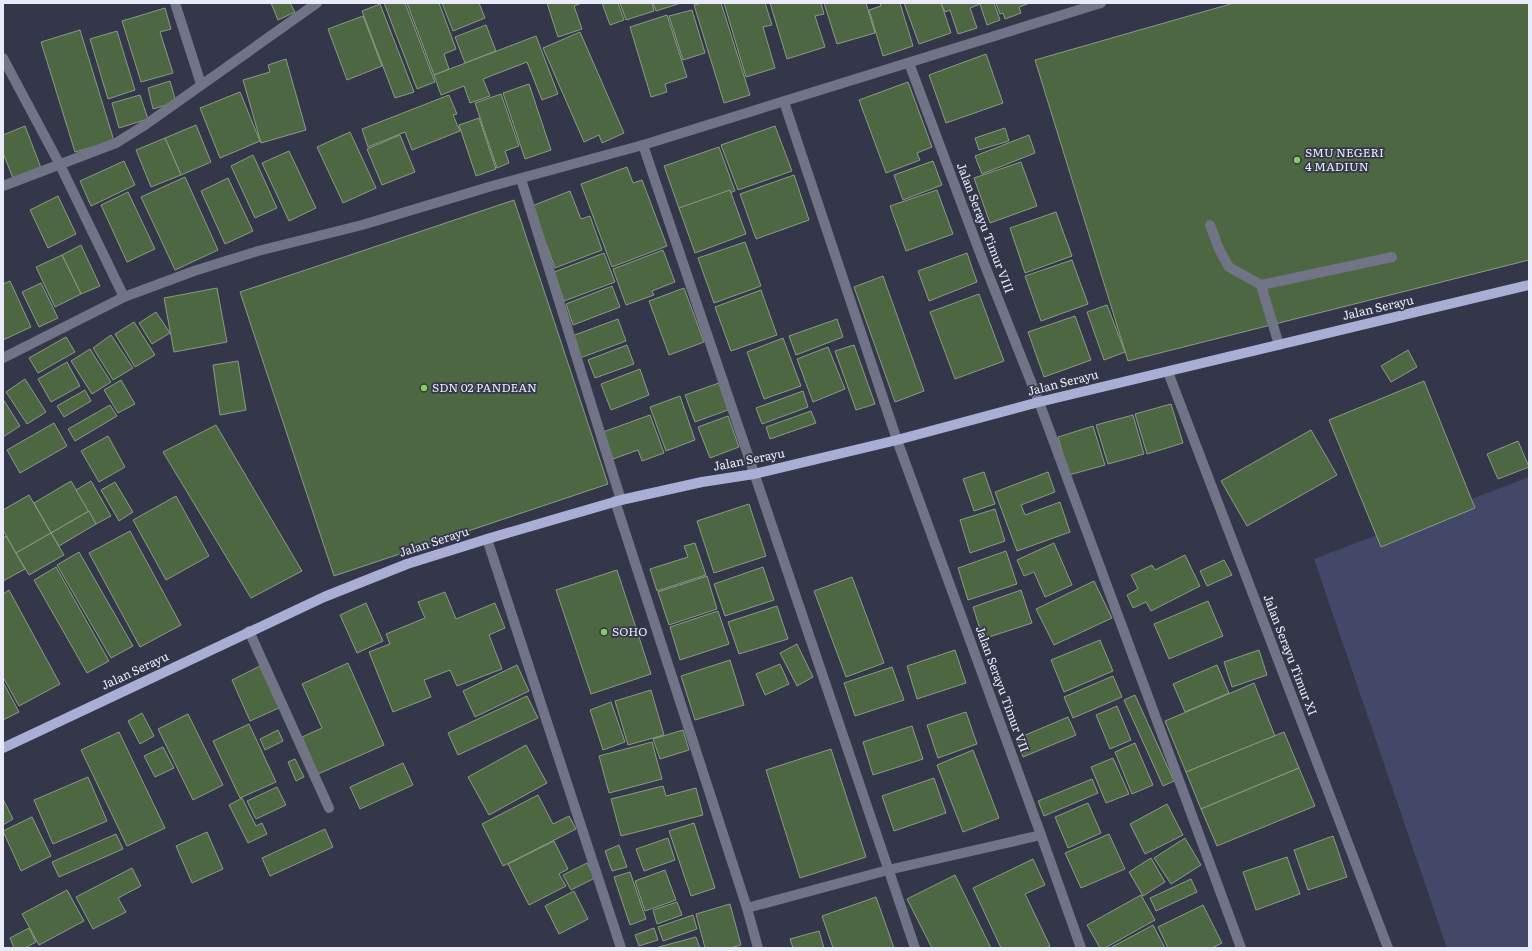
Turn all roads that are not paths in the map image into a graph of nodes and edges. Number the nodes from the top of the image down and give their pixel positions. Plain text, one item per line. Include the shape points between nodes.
1 (175, 3) edge
2 (317, 3) edge
3 (1101, 3) edge
4 (3, 58) edge
5 (909, 63) junction
6 (201, 84) junction
7 (784, 102) junction
8 (643, 145) junction
9 (59, 164) junction
10 (521, 179) junction
11 (3, 186) edge
12 (1210, 225) dead end
13 (1392, 258) dead end
14 (1261, 285) junction
15 (1529, 285) edge
16 (124, 297) junction
17 (1279, 345) junction
18 (3, 358) edge
19 (1168, 372) junction
20 (1039, 402) junction
21 (896, 440) junction
22 (754, 474) junction
23 (618, 501) junction
24 (487, 539) junction
25 (249, 631) junction
26 (3, 748) edge
27 (329, 808) dead end
28 (1041, 835) junction
29 (888, 870) junction
30 (747, 908) junction
31 (621, 948) edge
32 (758, 948) edge
33 (915, 948) edge
34 (1081, 948) edge
35 (1241, 948) edge
36 (1388, 948) edge

1 - 6 street
2 - 6 street
3 - 5 street
4 - 9 street
5 - 7 street
5 - 20 street, Jalan Serayu Timur VIII
6 - 9 street via 146,125 116,143
7 - 8 street
7 - 21 street, Jalan Serayu Timur VII
8 - 10 street
8 - 22 street
9 - 11 street
9 - 16 street
10 - 16 street via 362,225 251,253 194,270
10 - 23 street
12 - 14 street via 1229,267
13 - 14 street
14 - 17 street
15 - 17 main road, Jalan Serayu
16 - 18 street
17 - 19 main road, Jalan Serayu
19 - 20 main road, Jalan Serayu
19 - 36 street, Jalan Serayu Timur XI
20 - 21 main road, Jalan Serayu
20 - 35 street, Jalan Serayu Timur VIII
21 - 22 main road, Jalan Serayu
21 - 28 street, Jalan Serayu Timur VII
22 - 23 main road, Jalan Serayu via 702,482
22 - 29 street
23 - 24 main road, Jalan Serayu
23 - 30 street
24 - 25 main road, Jalan Serayu via 407,564 324,597
24 - 31 street
25 - 26 main road, Jalan Serayu
25 - 27 street
28 - 29 street
28 - 34 street, Jalan Serayu Timur VII
29 - 30 street
29 - 33 street
30 - 32 street

